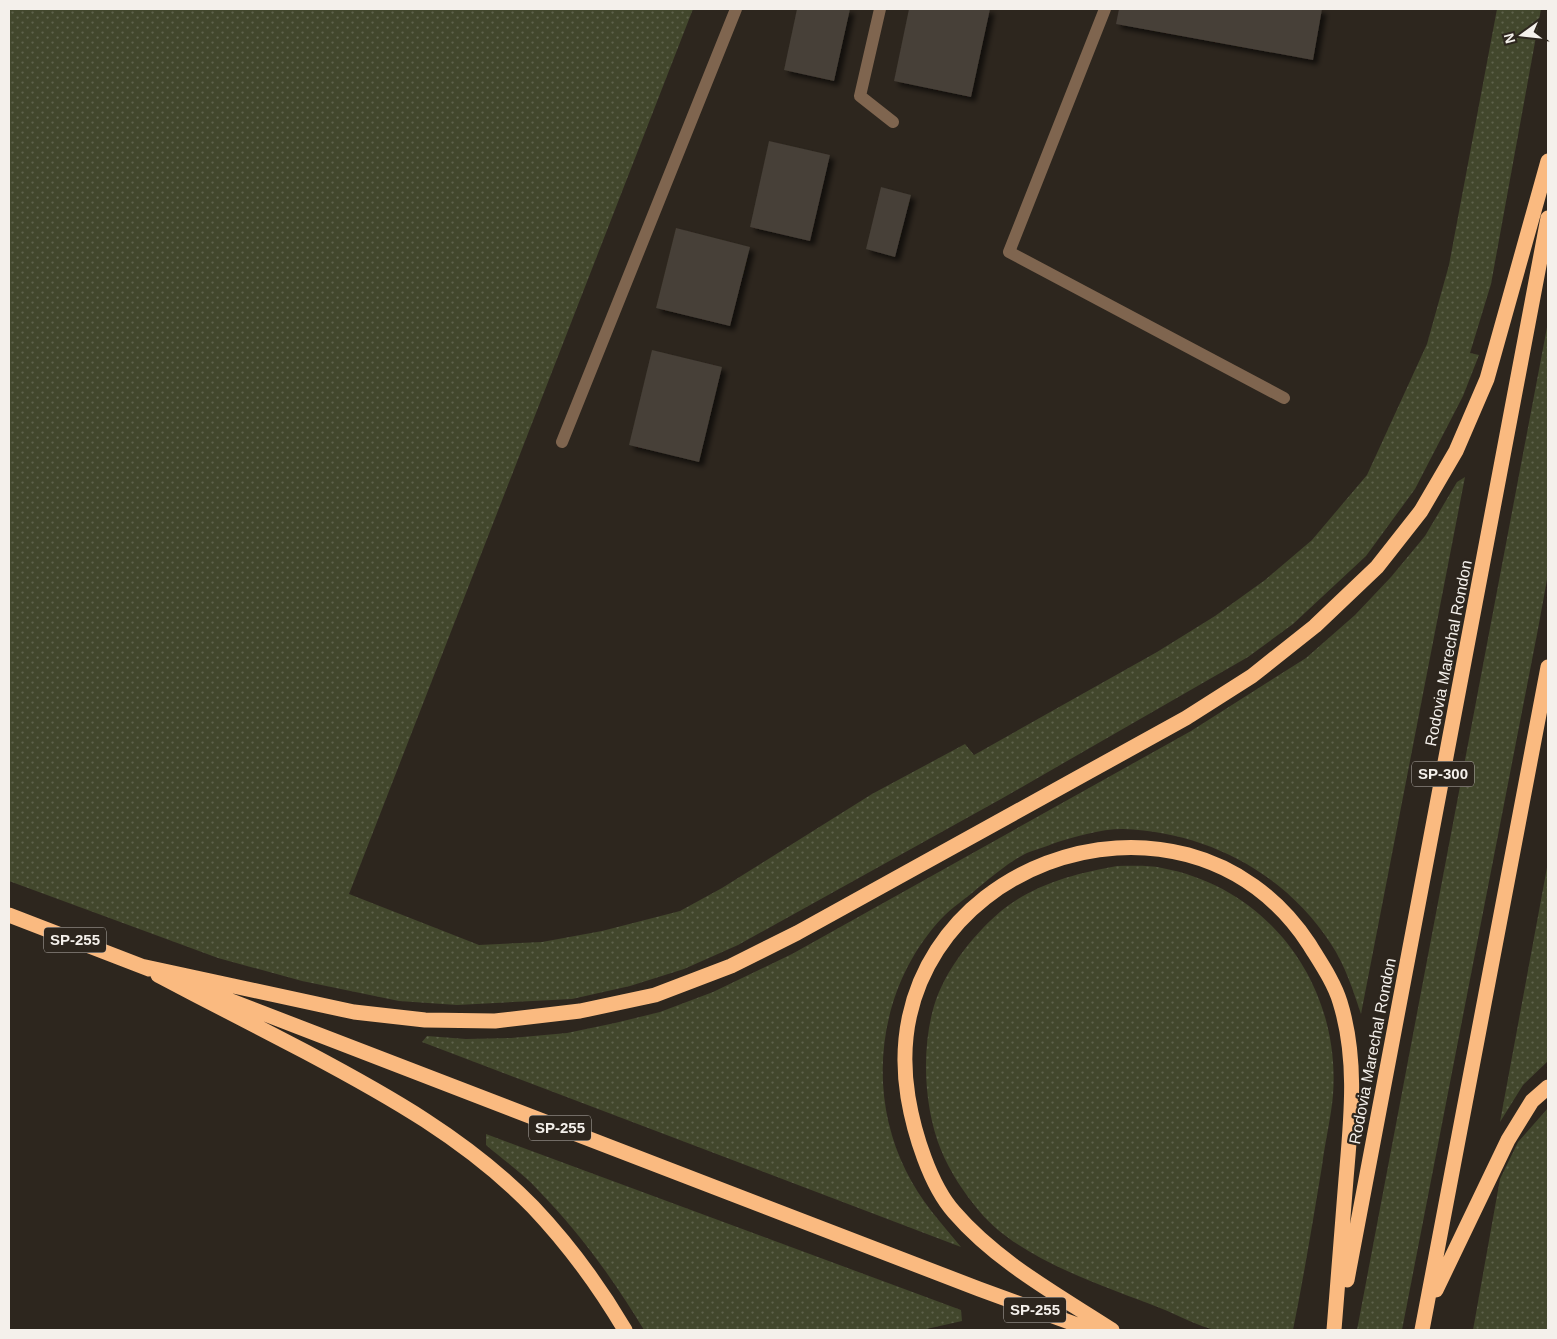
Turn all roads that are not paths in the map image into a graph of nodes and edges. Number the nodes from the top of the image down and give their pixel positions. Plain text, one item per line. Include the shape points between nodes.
1 (736, 9) edge
2 (880, 9) edge
3 (1105, 9) edge
4 (893, 122) dead end
5 (1548, 161) edge
6 (1548, 218) edge
7 (1284, 398) dead end
8 (562, 442) dead end
9 (1548, 667) edge
10 (9, 915) edge
11 (141, 966) junction
12 (1548, 1087) edge
13 (1426, 1309) junction
14 (625, 1330) edge
15 (1091, 1330) edge
16 (1112, 1330) edge
17 (1336, 1330) edge
18 (1422, 1330) edge

1 - 8 lane
2 - 4 lane via 860,96
3 - 7 lane via 1009,252
5 - 11 highway via 1487,379 1456,451 1421,511 1377,567 1315,626 1252,676 1186,718 797,933 731,966 655,995 580,1011 495,1022 425,1020 354,1012
6 - 17 highway, Rodovia Marechal Rondon / SP-300
9 - 13 highway
10 - 11 highway, SP-255
11 - 14 highway via 384,1093 441,1130 491,1168 532,1206 573,1254
11 - 15 highway, SP-255
12 - 13 highway via 1532,1101 1508,1140
13 - 18 highway
16 - 17 highway via 1019,1270 952,1210 930,1171 913,1127 906,1085 904,1041 913,1001 929,963 952,930 983,898 1020,875 1060,857 1103,848 1152,847 1196,856 1233,873 1266,894 1295,923 1340,1000 1354,1090

